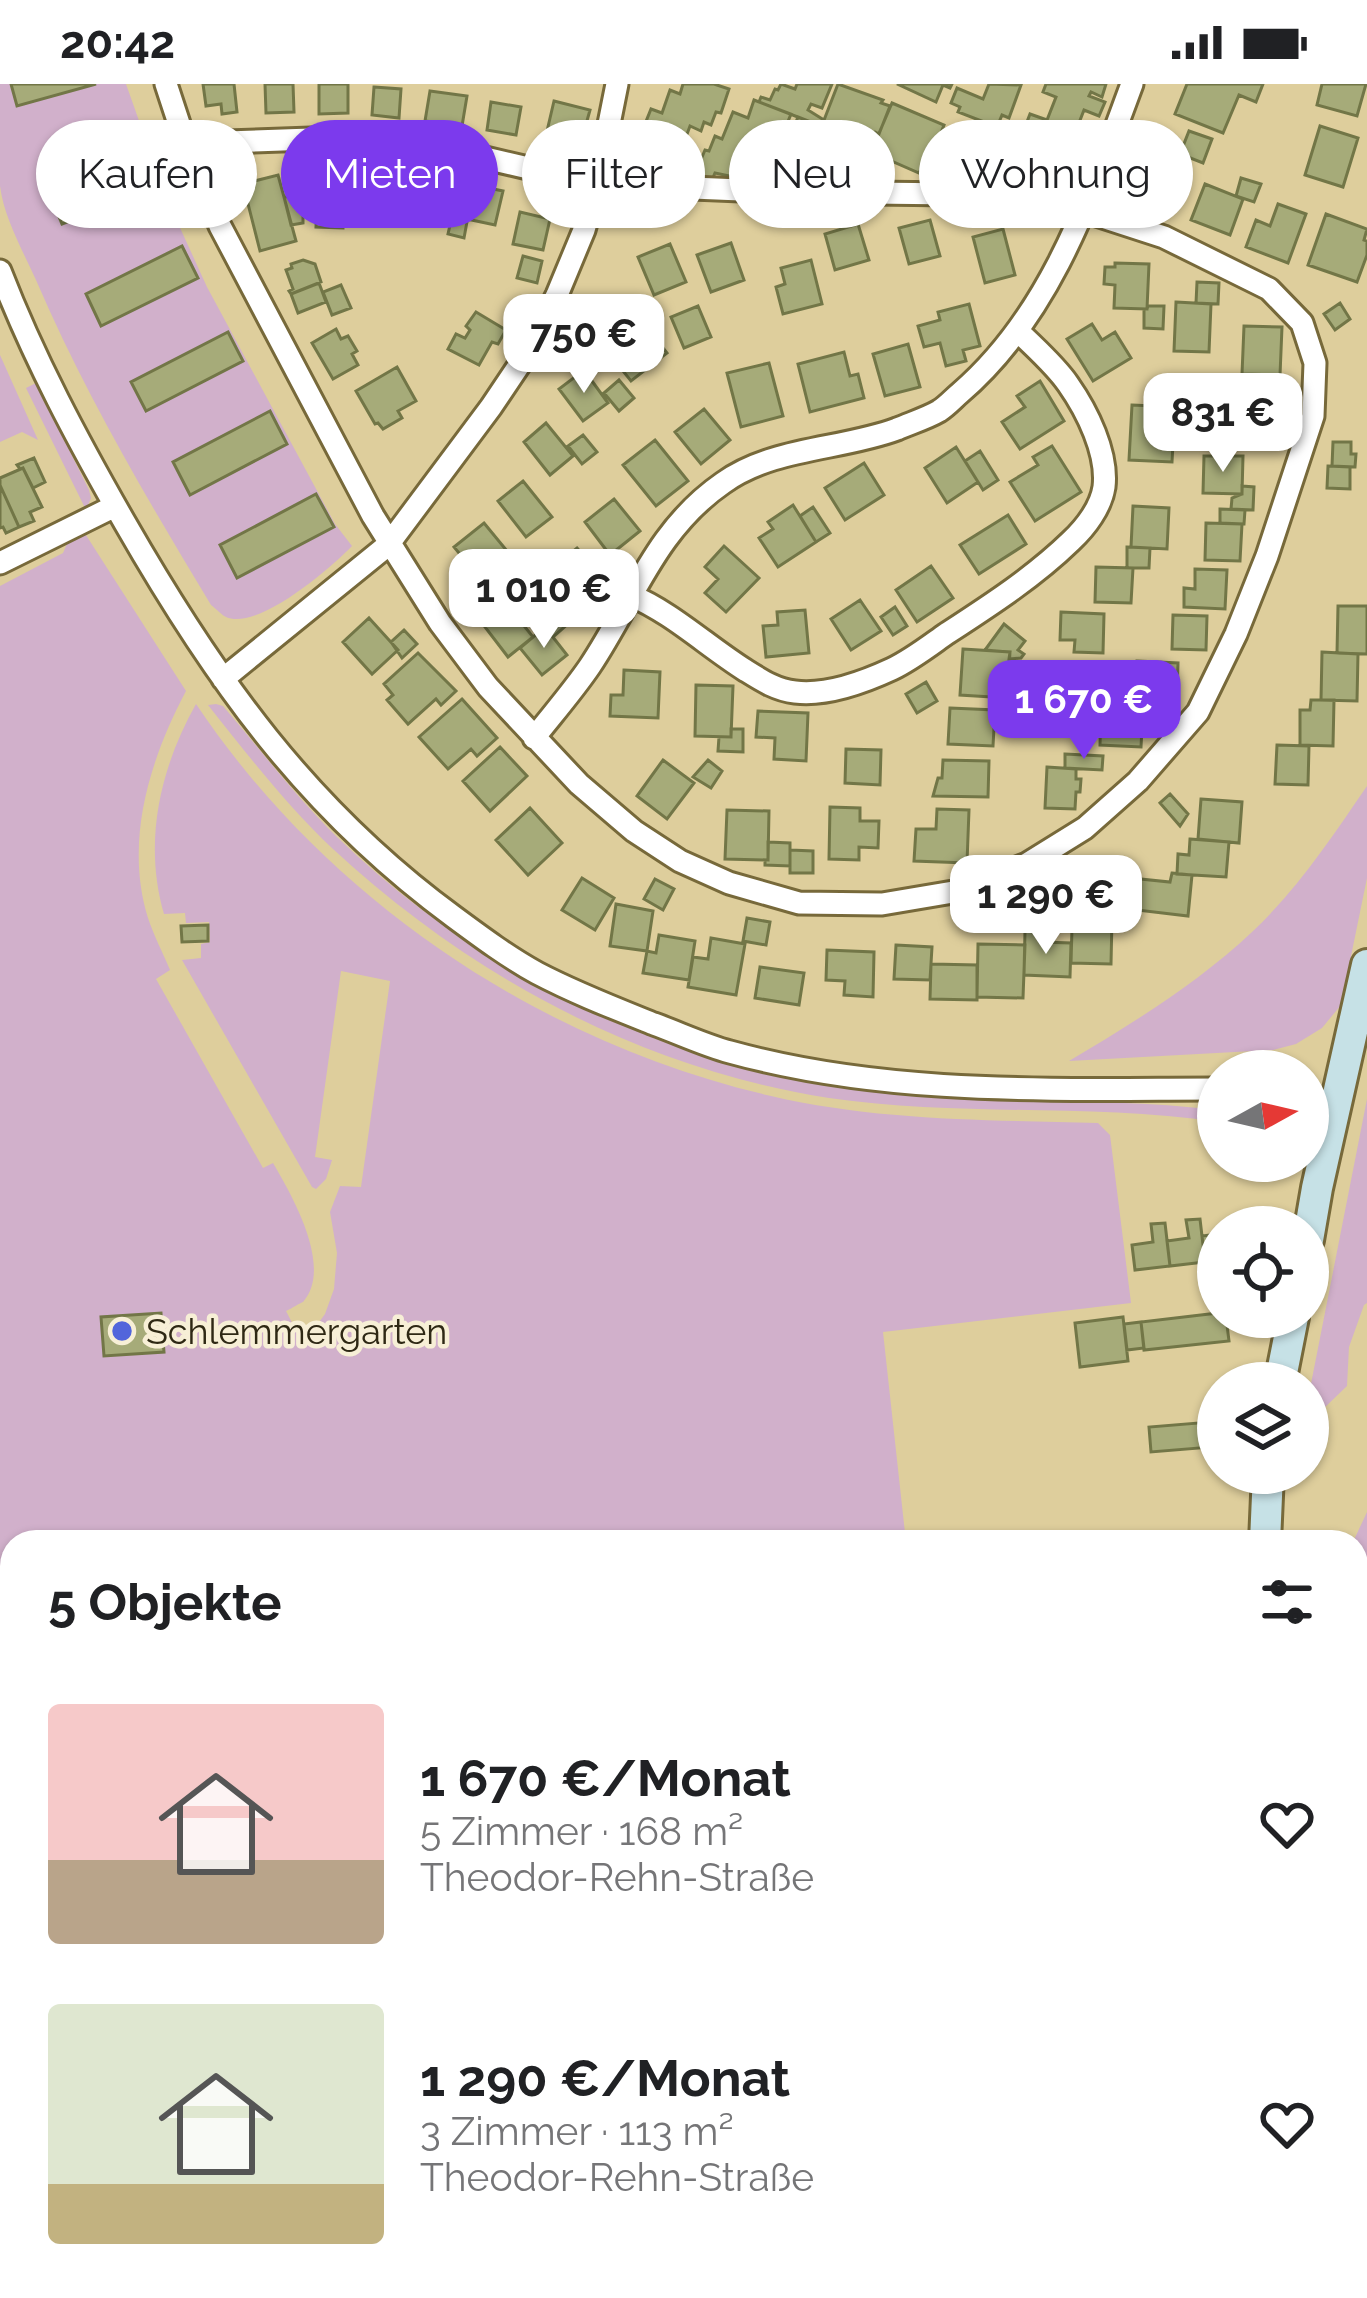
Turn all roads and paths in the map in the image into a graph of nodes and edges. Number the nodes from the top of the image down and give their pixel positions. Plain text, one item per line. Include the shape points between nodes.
1 (166, 84) edge
2 (616, 84) edge
3 (1132, 84) edge
4 (178, 120) edge
5 (609, 120) edge
6 (1118, 120) edge
7 (257, 141) edge
8 (522, 167) edge
9 (705, 189) edge
10 (919, 194) edge
11 (221, 228) edge
12 (585, 228) edge
13 (1075, 228) edge
14 (1134, 228) edge
15 (0, 271) edge
16 (1018, 331) junction
17 (116, 506) junction
18 (388, 544) junction
19 (0, 562) edge
20 (630, 595) junction
21 (223, 679) junction
22 (534, 738) junction
23 (1367, 965) edge
24 (1329, 1082) edge
25 (1197, 1089) edge
26 (1267, 1494) edge
27 (1266, 1530) edge

1 - 4 street
2 - 5 street
3 - 6 street
7 - 8 street via 339,138
9 - 10 street
11 - 18 street
12 - 18 street via 530,349
13 - 16 street
14 - 22 street via 1269,289 1303,322 1315,363 1313,416 1267,556 1198,712 1085,828 1027,864 959,891 882,904 799,903 680,861 634,831
15 - 17 street
16 - 20 street via 939,411 727,479 687,511
16 - 20 street via 1067,381 1089,421 1104,486 1074,539 966,621 882,674 797,693 772,686
17 - 19 street
17 - 21 street
18 - 21 street
18 - 22 street via 476,671
20 - 22 street via 590,666
21 - 25 street via 314,794 406,882 534,971 591,1000 727,1052 814,1071 977,1088
23 - 24 street
26 - 27 street

